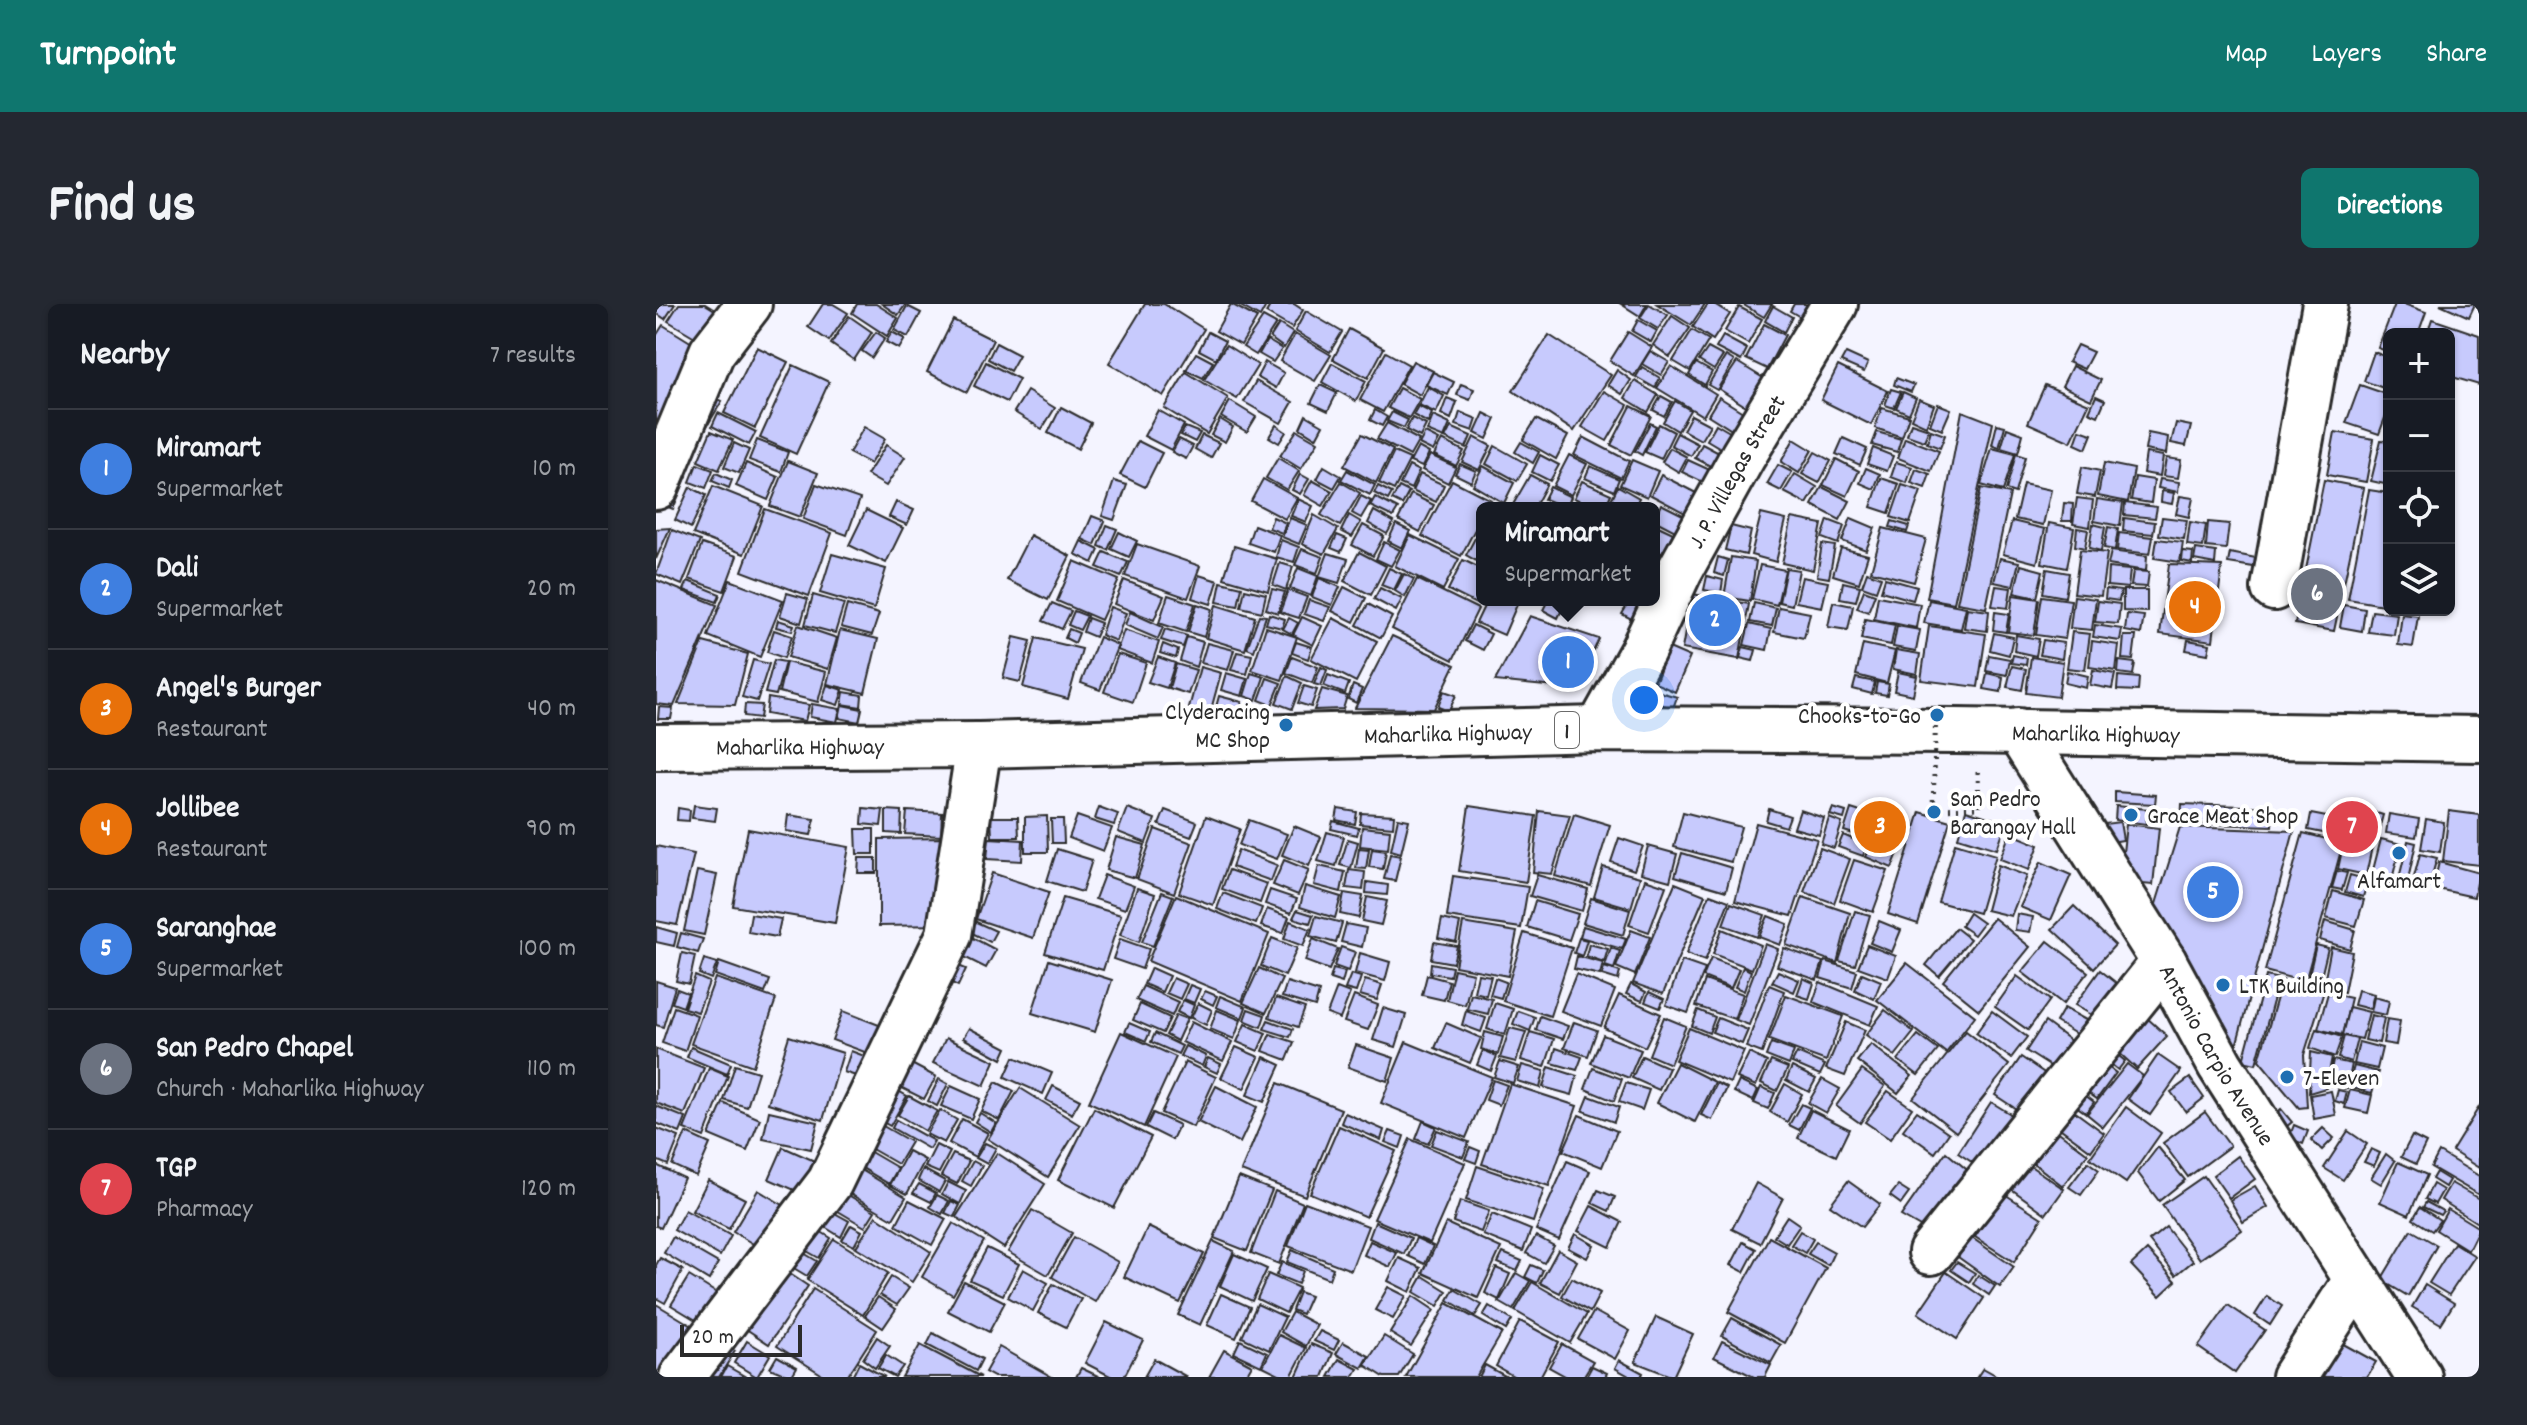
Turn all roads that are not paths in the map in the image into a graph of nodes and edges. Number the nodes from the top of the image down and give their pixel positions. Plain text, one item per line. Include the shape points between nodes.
1 (749, 304) edge
2 (1835, 304) edge
3 (2325, 304) edge
4 (656, 487) edge
5 (2274, 588) dead end
6 (1599, 729) junction
7 (2018, 731) junction
8 (2479, 739) edge
9 (979, 745) junction
10 (656, 747) edge
11 (2164, 962) junction
12 (1931, 1252) dead end
13 (2357, 1279) junction
14 (682, 1377) edge
15 (2294, 1377) edge
16 (2419, 1377) edge

1 - 4 main road via 712,352
2 - 6 main road, J. P. Villegas Street via 1743,456
3 - 5 main road
6 - 7 main road, Maharlika Highway / 1
6 - 9 main road, Maharlika Highway / 1
7 - 8 main road, Maharlika Highway / 1
7 - 11 main road, Antonio Carpio Avenue
9 - 10 main road, Maharlika Highway / 1
9 - 14 main road via 949,935 830,1182
11 - 12 main road
11 - 13 main road, Antonio Carpio Avenue via 2220,1065
13 - 15 main road
13 - 16 main road, Antonio Carpio Avenue

